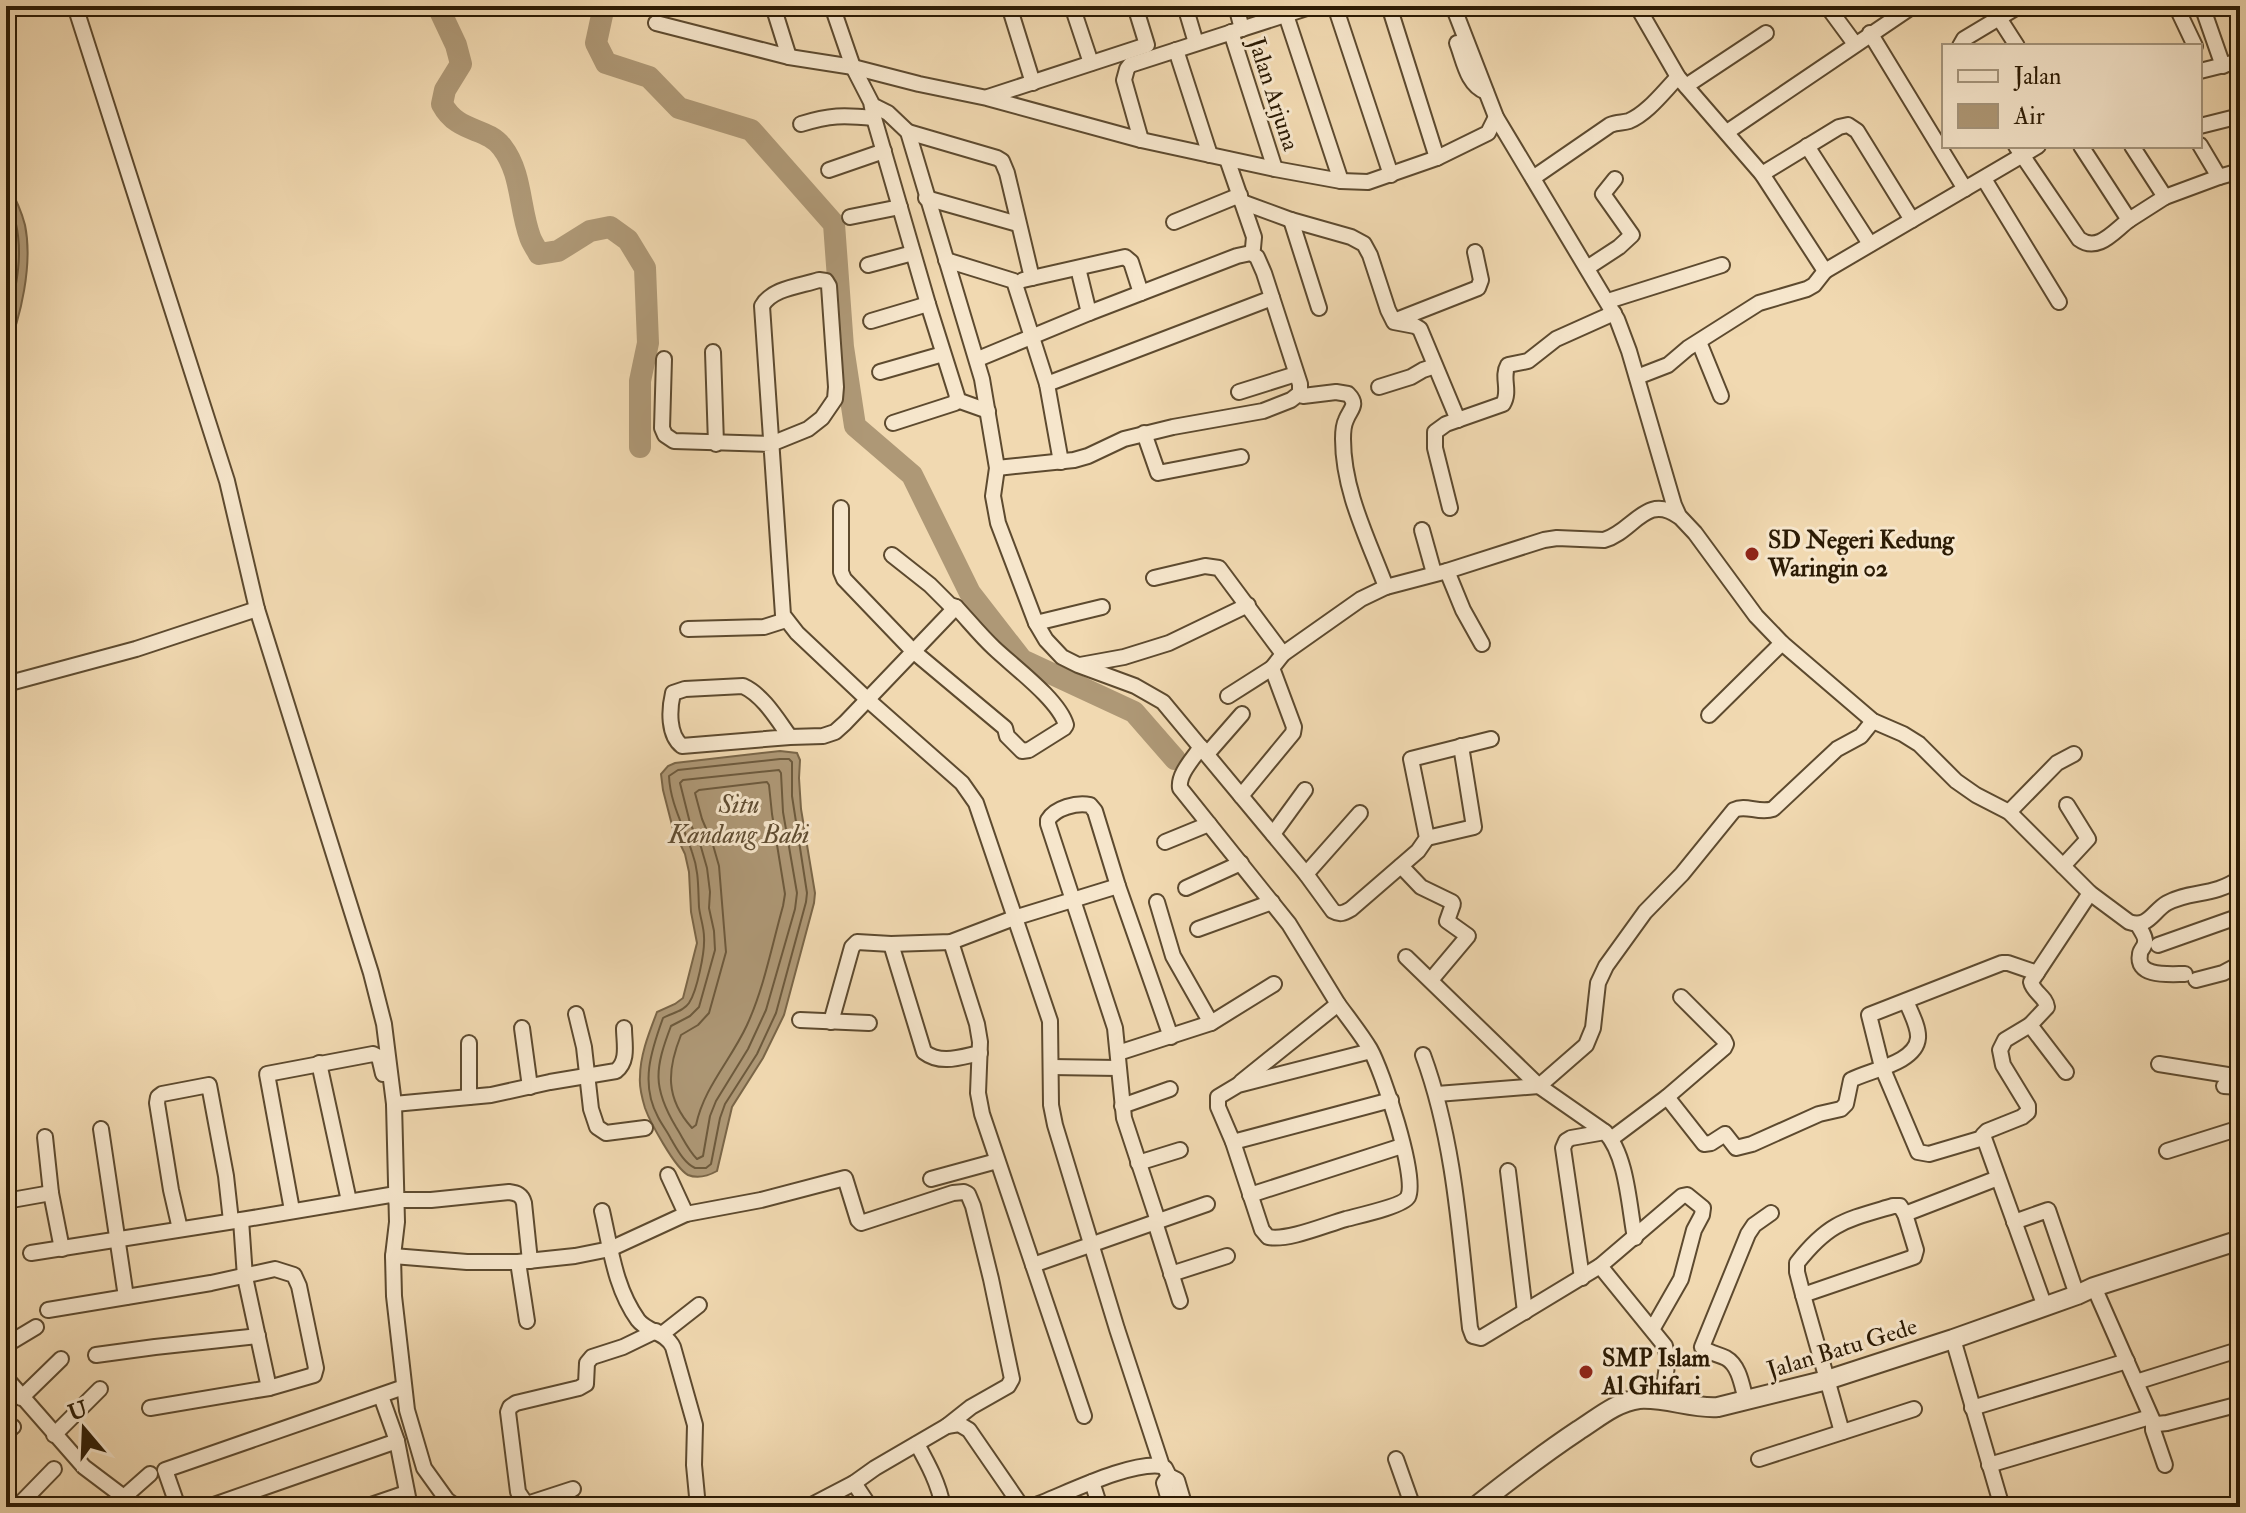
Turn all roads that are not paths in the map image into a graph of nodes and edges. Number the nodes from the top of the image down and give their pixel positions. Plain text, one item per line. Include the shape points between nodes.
1 (75, 6) edge
2 (773, 6) edge
3 (832, 6) edge
4 (1009, 6) edge
5 (1072, 6) edge
6 (1135, 6) edge
7 (1185, 6) edge
8 (1236, 6) edge
9 (1313, 6) edge
10 (1335, 6) edge
11 (1389, 6) edge
12 (1443, 6) edge
13 (1453, 6) edge
14 (1637, 6) edge
15 (1827, 6) edge
16 (1913, 6) edge
17 (2019, 6) edge
18 (2040, 6) edge
19 (2054, 6) edge
20 (2176, 6) edge
21 (2202, 6) edge
22 (1284, 10) edge
23 (1999, 18) junction
24 (656, 23) dead end
25 (1237, 30) junction
26 (1766, 33) dead end
27 (1870, 33) junction
28 (1196, 43) junction
29 (1855, 44) junction
30 (1961, 44) edge
31 (2016, 44) edge
32 (2194, 44) edge
33 (1176, 50) junction
34 (789, 57) junction
35 (2240, 61) edge
36 (1091, 63) junction
37 (2202, 65) edge
38 (2223, 66) junction
39 (855, 72) junction
40 (1682, 82) junction
41 (1033, 83) junction
42 (1486, 92) junction
43 (987, 98) junction
44 (873, 112) junction
45 (2240, 116) edge
46 (1496, 117) junction
47 (801, 124) dead end
48 (2202, 126) edge
49 (908, 132) junction
50 (1727, 132) junction
51 (1141, 140) junction
52 (1807, 146) junction
53 (2082, 148) edge
54 (2133, 148) edge
55 (2202, 148) edge
56 (884, 151) junction
57 (2019, 151) edge
58 (1210, 155) junction
59 (1437, 158) junction
60 (1227, 159) junction
61 (1275, 169) junction
62 (829, 170) dead end
63 (2240, 171) edge
64 (1762, 174) junction
65 (1391, 175) junction
66 (2219, 177) junction
67 (1533, 178) junction
68 (1615, 179) dead end
69 (1984, 179) junction
70 (1341, 181) junction
71 (1965, 189) junction
72 (2165, 197) junction
73 (926, 198) junction
74 (1241, 199) junction
75 (900, 207) junction
76 (850, 217) dead end
77 (1291, 220) junction
78 (1912, 220) junction
79 (2129, 220) junction
80 (1174, 222) dead end
81 (1018, 224) junction
82 (1870, 244) junction
83 (1475, 252) dead end
84 (913, 253) junction
85 (1251, 253) junction
86 (946, 260) junction
87 (868, 265) dead end
88 (1722, 265) dead end
89 (1078, 268) junction
90 (1587, 268) junction
91 (1825, 271) junction
92 (1032, 278) junction
93 (1014, 281) junction
94 (1141, 293) junction
95 (1272, 298) junction
96 (2059, 302) dead end
97 (928, 304) junction
98 (1611, 307) junction
99 (1319, 308) dead end
100 (1089, 313) junction
101 (871, 321) dead end
102 (1394, 322) junction
103 (1032, 337) junction
104 (1699, 342) junction
105 (713, 352) dead end
106 (943, 354) junction
107 (664, 359) dead end
108 (978, 359) junction
109 (1435, 366) junction
110 (880, 372) dead end
111 (1296, 374) junction
112 (1637, 377) junction
113 (1047, 384) junction
114 (1379, 387) dead end
115 (1239, 392) dead end
116 (1300, 393) junction
117 (1721, 396) dead end
118 (957, 400) junction
119 (988, 411) junction
120 (1458, 420) junction
121 (893, 423) dead end
122 (1144, 433) junction
123 (716, 444) junction
124 (771, 444) junction
125 (1241, 457) dead end
126 (1061, 462) junction
127 (997, 468) junction
128 (841, 508) dead end
129 (1450, 508) dead end
130 (1679, 516) junction
131 (1422, 530) dead end
132 (892, 555) dead end
133 (1440, 572) junction
134 (1154, 578) dead end
135 (1386, 587) junction
136 (1248, 605) junction
137 (956, 607) junction
138 (1102, 607) dead end
139 (257, 609) junction
140 (786, 620) junction
141 (1036, 623) junction
142 (688, 629) dead end
143 (1782, 643) junction
144 (1482, 644) dead end
145 (913, 651) junction
146 (1283, 654) junction
147 (1078, 665) junction
148 (1272, 668) junction
149 (6, 684) edge
150 (1228, 696) dead end
151 (868, 700) junction
152 (1242, 714) dead end
153 (1709, 715) dead end
154 (1873, 721) junction
155 (790, 737) junction
156 (1491, 739) dead end
157 (1461, 746) junction
158 (1201, 752) junction
159 (2074, 754) dead end
160 (1305, 790) dead end
161 (1241, 796) junction
162 (2067, 805) dead end
163 (2009, 812) junction
164 (1360, 813) dead end
165 (1209, 824) junction
166 (1273, 834) junction
167 (1427, 838) junction
168 (1165, 842) dead end
169 (1241, 863) junction
170 (1401, 866) junction
171 (2063, 866) junction
172 (1306, 874) junction
173 (2238, 884) edge
174 (1118, 886) junction
175 (1186, 888) dead end
176 (2090, 893) junction
177 (1073, 901) junction
178 (1157, 902) dead end
179 (1272, 902) junction
180 (2240, 916) edge
181 (1014, 918) junction
182 (2138, 925) junction
183 (1198, 929) dead end
184 (951, 942) junction
185 (891, 944) junction
186 (2158, 945) dead end
187 (1406, 957) dead end
188 (2240, 964) edge
189 (2037, 973) junction
190 (1431, 980) junction
191 (1274, 984) dead end
192 (1681, 997) dead end
193 (1906, 1001) junction
194 (1338, 1004) junction
195 (576, 1014) dead end
196 (800, 1020) dead end
197 (831, 1022) junction
198 (869, 1023) dead end
199 (1211, 1023) junction
200 (2030, 1025) junction
201 (522, 1028) dead end
202 (624, 1028) dead end
203 (1171, 1037) junction
204 (469, 1043) dead end
205 (1371, 1051) junction
206 (980, 1053) junction
207 (1423, 1055) dead end
208 (1118, 1060) junction
209 (319, 1063) junction
210 (2159, 1064) dead end
211 (1051, 1067) junction
212 (1882, 1067) junction
213 (2066, 1072) dead end
214 (588, 1075) junction
215 (2240, 1077) edge
216 (1238, 1085) junction
217 (1539, 1086) junction
218 (2224, 1086) dead end
219 (530, 1087) junction
220 (2240, 1087) edge
221 (1170, 1089) dead end
222 (1437, 1094) junction
223 (469, 1097) junction
224 (1667, 1097) junction
225 (1391, 1100) junction
226 (394, 1104) junction
227 (1122, 1106) junction
228 (645, 1128) dead end
229 (2240, 1128) edge
230 (101, 1129) dead end
231 (1608, 1136) junction
232 (45, 1137) dead end
233 (1983, 1138) junction
234 (1233, 1142) junction
235 (1402, 1146) junction
236 (1180, 1150) dead end
237 (2167, 1151) dead end
238 (997, 1161) junction
239 (1138, 1163) junction
240 (1508, 1171) dead end
241 (668, 1175) dead end
242 (1998, 1178) junction
243 (931, 1179) dead end
244 (51, 1193) junction
245 (1250, 1195) junction
246 (394, 1196) junction
247 (6, 1201) edge
248 (349, 1201) junction
249 (1207, 1204) dead end
250 (292, 1210) junction
251 (602, 1211) dead end
252 (1771, 1213) dead end
253 (686, 1214) junction
254 (1905, 1214) junction
255 (236, 1221) junction
256 (1156, 1222) junction
257 (2014, 1222) junction
258 (180, 1229) junction
259 (1635, 1238) junction
260 (117, 1239) junction
261 (2240, 1240) edge
262 (1092, 1245) junction
263 (62, 1249) junction
264 (610, 1249) junction
265 (31, 1253) dead end
266 (393, 1256) junction
267 (1227, 1256) dead end
268 (524, 1262) junction
269 (1033, 1265) junction
270 (1600, 1266) junction
271 (1171, 1274) junction
272 (245, 1277) junction
273 (1582, 1278) junction
274 (2094, 1287) junction
275 (1803, 1295) junction
276 (2077, 1295) junction
277 (126, 1297) junction
278 (1180, 1301) dead end
279 (699, 1305) dead end
280 (2045, 1307) junction
281 (48, 1310) dead end
282 (1525, 1312) junction
283 (527, 1321) dead end
284 (36, 1327) dead end
285 (1653, 1328) junction
286 (659, 1332) junction
287 (258, 1336) junction
288 (1953, 1339) junction
289 (6, 1345) edge
290 (2235, 1351) dead end
291 (96, 1355) dead end
292 (61, 1359) dead end
293 (2127, 1361) junction
294 (6, 1378) edge
295 (1827, 1380) junction
296 (2136, 1382) junction
297 (404, 1387) junction
298 (269, 1388) junction
299 (100, 1389) dead end
300 (381, 1396) junction
301 (21, 1398) junction
302 (1662, 1400) junction
303 (1746, 1400) junction
304 (2240, 1404) edge
305 (150, 1408) dead end
306 (1972, 1408) junction
307 (1914, 1409) dead end
308 (1084, 1416) dead end
309 (2151, 1419) junction
310 (947, 1426) junction
311 (1842, 1432) junction
312 (54, 1435) junction
313 (397, 1441) junction
314 (917, 1444) junction
315 (1396, 1459) dead end
316 (1759, 1459) dead end
317 (1989, 1465) junction
318 (2165, 1465) dead end
319 (54, 1469) dead end
320 (1165, 1471) junction
321 (150, 1474) dead end
322 (1092, 1482) junction
323 (854, 1483) junction
324 (573, 1489) dead end
325 (124, 1497) junction
326 (408, 1500) edge
327 (528, 1506) edge
328 (17, 1507) edge
329 (137, 1507) edge
330 (178, 1507) edge
331 (208, 1507) edge
332 (365, 1507) edge
333 (457, 1507) edge
334 (698, 1507) edge
335 (808, 1507) edge
336 (870, 1507) edge
337 (943, 1507) edge
338 (1022, 1507) edge
339 (1031, 1507) edge
340 (1100, 1507) edge
341 (1171, 1507) edge
342 (1185, 1507) edge
343 (1413, 1507) edge
344 (1475, 1507) edge
345 (2002, 1507) edge

1 - 139 street via 227,481
2 - 34 street
3 - 39 street
4 - 41 street
5 - 36 street
6 - 36 street via 1147,45
7 - 28 street
8 - 25 street, Jalan Arjuna
9 - 22 street
10 - 65 street
11 - 59 street
12 - 42 street via 1471,80
13 - 42 street
14 - 40 street
15 - 29 street
16 - 27 street
17 - 23 street
18 - 19 street
20 - 32 street
21 - 38 street
22 - 25 street
22 - 70 street
23 - 30 street
23 - 31 street
24 - 34 street
25 - 28 street
25 - 61 street, Jalan Arjuna
26 - 40 street
27 - 29 street
27 - 71 street
28 - 33 street
29 - 50 street
33 - 51 street via 1130,65 1124,75
33 - 58 street
34 - 39 street
35 - 38 street
36 - 41 street
37 - 38 street
39 - 43 street
39 - 44 street
40 - 50 street
40 - 67 street
41 - 43 street
42 - 46 street
43 - 51 street
44 - 47 street
44 - 49 street via 888,113
44 - 56 street
45 - 48 street
46 - 59 street via 1488,133
46 - 67 street
49 - 73 street
49 - 81 street via 1002,161
50 - 64 street
51 - 58 street
52 - 64 street
52 - 78 street via 1839,127 1853,127
52 - 82 street
53 - 79 street
54 - 72 street
55 - 66 street
56 - 62 street
56 - 75 street
57 - 69 street
57 - 79 street via 2083,242 2099,243
58 - 60 street
59 - 65 street
60 - 61 street
60 - 74 street
61 - 70 street
63 - 66 street
64 - 91 street
65 - 70 street via 1368,182
66 - 72 street
67 - 90 street
68 - 90 street via 1603,194 1632,235
69 - 71 street
69 - 96 street
71 - 78 street
72 - 79 street
73 - 81 street
73 - 86 street
74 - 77 street
74 - 80 street
74 - 85 street via 1254,237
75 - 76 street
75 - 84 street
77 - 99 street
77 - 102 street via 1364,244
78 - 82 street
81 - 92 street
82 - 91 street
83 - 102 street via 1478,288
84 - 87 street
84 - 97 street
85 - 94 street
85 - 95 street via 1260,262
86 - 93 street
86 - 108 street
88 - 98 street
89 - 92 street
89 - 94 street via 1127,258
89 - 100 street
90 - 98 street
91 - 104 street via 1807,289 1759,303
92 - 93 street
93 - 103 street
94 - 100 street
95 - 111 street
95 - 113 street
97 - 101 street
97 - 106 street
98 - 112 street
98 - 120 street via 1528,361 1508,365 1503,404
100 - 103 street
102 - 109 street via 1419,327
103 - 108 street
103 - 113 street
104 - 112 street via 1668,365
104 - 117 street
105 - 123 street
106 - 110 street
106 - 118 street
107 - 123 street via 665,435 674,441
108 - 119 street
109 - 114 street
109 - 120 street
111 - 115 street
111 - 116 street
112 - 130 street
113 - 126 street
116 - 122 street via 1263,411
116 - 135 street via 1343,392 1354,400 1343,435 1345,469
118 - 119 street
118 - 121 street
119 - 127 street
120 - 129 street via 1434,436
122 - 125 street via 1158,473
122 - 126 street
123 - 124 street
124 - 124 street via 762,306 775,294 826,281 831,292 835,399 808,429
124 - 140 street
126 - 127 street
127 - 141 street via 993,496 998,523
128 - 145 street via 844,579
130 - 133 street via 1657,507 1604,540 1544,540
130 - 143 street
131 - 133 street
132 - 137 street
133 - 135 street
133 - 144 street
134 - 136 street via 1215,566
135 - 146 street
136 - 146 street
136 - 147 street via 1159,647
137 - 145 street
137 - 145 street via 1039,688 1064,717 1064,728 1022,751 1005,728
138 - 141 street
139 - 149 street
139 - 226 street via 371,973
140 - 142 street via 764,627
140 - 151 street
141 - 147 street via 1054,650
143 - 153 street
143 - 154 street
145 - 151 street
146 - 148 street
147 - 158 street via 1156,696
148 - 150 street
148 - 161 street via 1293,733
151 - 155 street via 835,732
151 - 181 street via 972,795
152 - 158 street
154 - 163 street via 1919,744 1956,781
154 - 217 street via 1773,809 1734,810 1636,923 1598,983 1586,1045
155 - 155 street via 749,688 673,693 672,731 682,746
156 - 157 street
157 - 167 street via 1475,826
157 - 167 street via 1411,759
158 - 161 street
158 - 165 street via 1179,781
159 - 163 street via 2057,763
160 - 166 street
161 - 166 street
162 - 171 street via 2088,839
163 - 171 street
164 - 172 street
165 - 168 street
165 - 169 street
166 - 172 street
167 - 170 street
169 - 175 street
169 - 179 street
170 - 172 street via 1341,914 1333,911
170 - 190 street via 1421,887 1452,902 1447,921 1468,936
171 - 176 street
173 - 182 street via 2172,901
174 - 177 street
174 - 177 street via 1092,808 1081,803 1054,812 1048,820
174 - 203 street
176 - 182 street
176 - 189 street
177 - 181 street
177 - 208 street via 1115,1028
178 - 199 street via 1173,956
179 - 183 street
179 - 194 street
180 - 186 street
181 - 184 street
181 - 211 street via 1050,1021
182 - 188 street via 2145,938 2141,964 2157,974 2191,977 2223,973
184 - 185 street
184 - 206 street via 977,1024
185 - 197 street via 853,945
185 - 206 street via 924,1052 941,1060
187 - 190 street
189 - 193 street via 2002,963
189 - 200 street via 2031,983 2047,1007
190 - 217 street
191 - 199 street
192 - 224 street via 1726,1044
193 - 212 street via 1919,1036 1908,1057
193 - 212 street via 1869,1015
194 - 205 street
194 - 216 street
195 - 214 street
196 - 197 street
197 - 198 street
199 - 203 street
200 - 213 street
200 - 233 street via 2005,1040 2000,1050 2028,1112 1987,1131
201 - 219 street
202 - 214 street via 621,1068
203 - 208 street
204 - 223 street
205 - 216 street
205 - 225 street
206 - 238 street via 978,1093
207 - 222 street
208 - 211 street
208 - 227 street
209 - 246 street via 379,1057
209 - 248 street
209 - 250 street via 267,1074
210 - 215 street
211 - 262 street via 1055,1125
212 - 224 street via 1851,1080 1841,1109 1741,1148 1723,1134 1704,1144
212 - 233 street via 1918,1152 1929,1154
214 - 219 street
214 - 228 street via 594,1119 601,1131
216 - 234 street via 1217,1102
217 - 222 street
217 - 231 street
218 - 220 street
219 - 223 street
221 - 227 street
222 - 282 street via 1454,1178 1471,1332 1481,1338
223 - 226 street
224 - 231 street
225 - 234 street
225 - 235 street
226 - 246 street
227 - 239 street
229 - 237 street
230 - 260 street
231 - 259 street via 1622,1167
231 - 273 street via 1571,1138 1563,1148
232 - 244 street
233 - 242 street
234 - 245 street
235 - 245 street
235 - 245 street via 1410,1189 1403,1202 1274,1238 1262,1230
236 - 239 street
238 - 243 street
238 - 269 street
239 - 256 street
240 - 282 street
241 - 253 street
242 - 254 street
242 - 257 street
244 - 247 street
244 - 263 street
246 - 248 street
246 - 266 street
246 - 268 street via 431,1200 517,1193 524,1203
248 - 250 street
249 - 256 street
250 - 255 street
251 - 264 street
252 - 303 street via 1748,1234 1702,1347 1732,1362
253 - 264 street
253 - 310 street via 845,1178 861,1223 953,1193 968,1194 1012,1379
254 - 275 street via 1914,1257
254 - 275 street via 1893,1206 1829,1229 1797,1263
255 - 258 street
255 - 258 street via 209,1085 157,1099
255 - 272 street
256 - 262 street
256 - 271 street
257 - 276 street via 2048,1210
257 - 280 street
258 - 260 street
259 - 270 street
259 - 285 street via 1683,1195 1703,1208 1681,1279
260 - 263 street
260 - 277 street
261 - 274 street, Jalan Batu Gede
262 - 269 street
262 - 320 street
263 - 265 street
264 - 268 street
264 - 286 street via 627,1303 640,1324
266 - 268 street
266 - 297 street
267 - 271 street
268 - 283 street
269 - 308 street
270 - 273 street
270 - 285 street
271 - 278 street
272 - 277 street
272 - 287 street
272 - 298 street via 278,1268 294,1275 299,1286 316,1371 312,1377
273 - 282 street
274 - 276 street, Jalan Batu Gede
274 - 293 street
275 - 295 street
276 - 280 street, Jalan Batu Gede
277 - 281 street
279 - 286 street
280 - 288 street, Jalan Batu Gede
284 - 289 street
285 - 302 street via 1668,1352
286 - 327 street via 592,1357 586,1384 579,1388 510,1407 518,1492
286 - 334 street via 673,1347 695,1425
287 - 291 street
287 - 298 street
288 - 295 street, Jalan Batu Gede
288 - 306 street
290 - 296 street
292 - 301 street
293 - 296 street
293 - 306 street
294 - 301 street
295 - 303 street, Jalan Batu Gede
295 - 311 street
296 - 309 street
297 - 300 street
297 - 333 street via 424,1468
298 - 305 street
299 - 312 street
300 - 313 street
300 - 330 street via 165,1470
301 - 312 street
302 - 303 street, Jalan Batu Gede via 1706,1408
302 - 344 street, Jalan Batu Gede via 1615,1406
304 - 309 street via 2167,1423
306 - 317 street
307 - 311 street
309 - 317 street
309 - 318 street
310 - 314 street
310 - 338 street via 959,1424 969,1430
311 - 316 street
312 - 325 street via 84,1467
313 - 326 street
313 - 331 street
314 - 323 street
314 - 337 street
315 - 343 street
317 - 345 street
319 - 328 street
320 - 322 street via 1152,1465
320 - 341 street
320 - 342 street via 1177,1480
321 - 325 street
322 - 339 street
322 - 340 street
323 - 335 street
323 - 336 street
324 - 327 street
325 - 329 street
326 - 332 street

